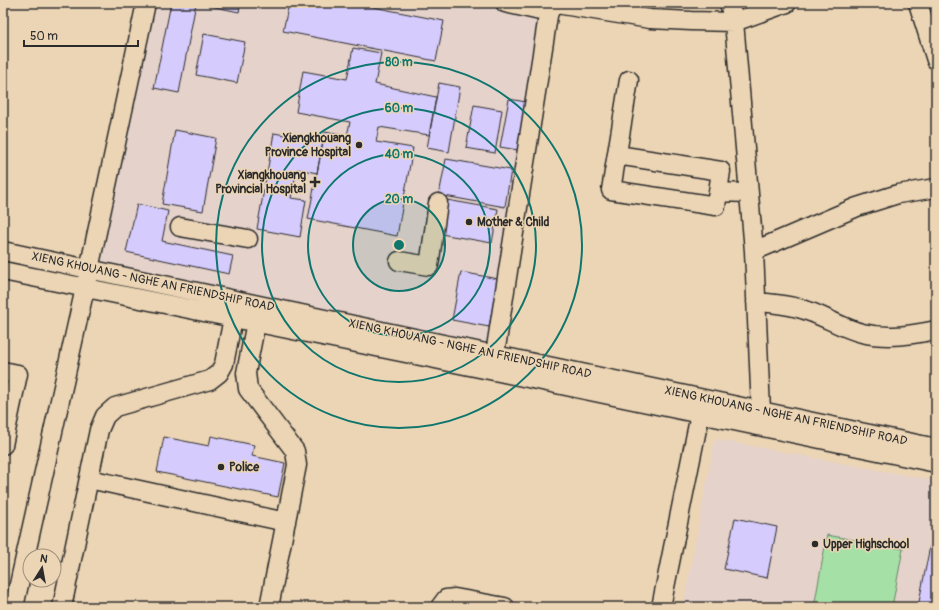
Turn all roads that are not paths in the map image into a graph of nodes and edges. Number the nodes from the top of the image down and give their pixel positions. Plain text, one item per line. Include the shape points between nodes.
1 (146, 3) edge
2 (505, 3) edge
3 (729, 3) edge
4 (787, 3) edge
5 (918, 3) edge
6 (549, 13) junction
7 (734, 22) junction
8 (936, 60) edge
9 (629, 80) dead end
10 (617, 155) junction
11 (936, 188) edge
12 (718, 192) junction
13 (749, 193) junction
14 (438, 203) dead end
15 (180, 227) dead end
16 (248, 240) dead end
17 (3, 251) edge
18 (754, 251) junction
19 (399, 261) dead end
20 (89, 269) junction
21 (3, 271) edge
22 (86, 288) junction
23 (756, 302) junction
24 (233, 318) junction
25 (256, 322) junction
26 (936, 330) edge
27 (495, 354) junction
28 (3, 371) edge
29 (761, 411) junction
30 (700, 414) junction
31 (3, 445) edge
32 (936, 448) edge
33 (936, 463) edge
34 (89, 479) junction
35 (286, 522) junction
36 (14, 607) edge
37 (62, 607) edge
38 (269, 607) edge
39 (440, 607) edge
40 (505, 607) edge
41 (661, 607) edge

1 - 20 street
2 - 6 street
3 - 7 street
4 - 7 street
5 - 8 street
6 - 7 street via 550,3 650,18
6 - 27 street
7 - 13 street
9 - 10 street
10 - 12 street via 721,171
10 - 12 street via 611,190 716,206
11 - 18 street via 898,194 857,207
12 - 13 street
13 - 18 street
14 - 19 street via 429,266
15 - 16 street
17 - 20 street, XIENG KHOUANG - NGHE AN FRIENDSHIP ROAD
18 - 23 street
20 - 22 street
20 - 27 street, XIENG KHOUANG - NGHE AN FRIENDSHIP ROAD
21 - 22 street, XIENG KHOUANG - NGHE AN FRIENDSHIP ROAD
22 - 24 street, XIENG KHOUANG - NGHE AN FRIENDSHIP ROAD
22 - 36 street
23 - 26 street via 803,309 862,333 880,336 902,336
23 - 29 street
24 - 25 street, XIENG KHOUANG - NGHE AN FRIENDSHIP ROAD
24 - 34 street via 224,364 219,373 210,380 115,407 105,416 99,430
25 - 30 street, XIENG KHOUANG - NGHE AN FRIENDSHIP ROAD
25 - 35 street via 246,374 248,389 295,451 297,465
27 - 29 street, XIENG KHOUANG - NGHE AN FRIENDSHIP ROAD
28 - 31 street via 18,374
29 - 32 street, XIENG KHOUANG - NGHE AN FRIENDSHIP ROAD
30 - 33 street, XIENG KHOUANG - NGHE AN FRIENDSHIP ROAD
30 - 41 street
34 - 35 street
34 - 37 street
35 - 38 street
39 - 40 street via 446,599 455,598

